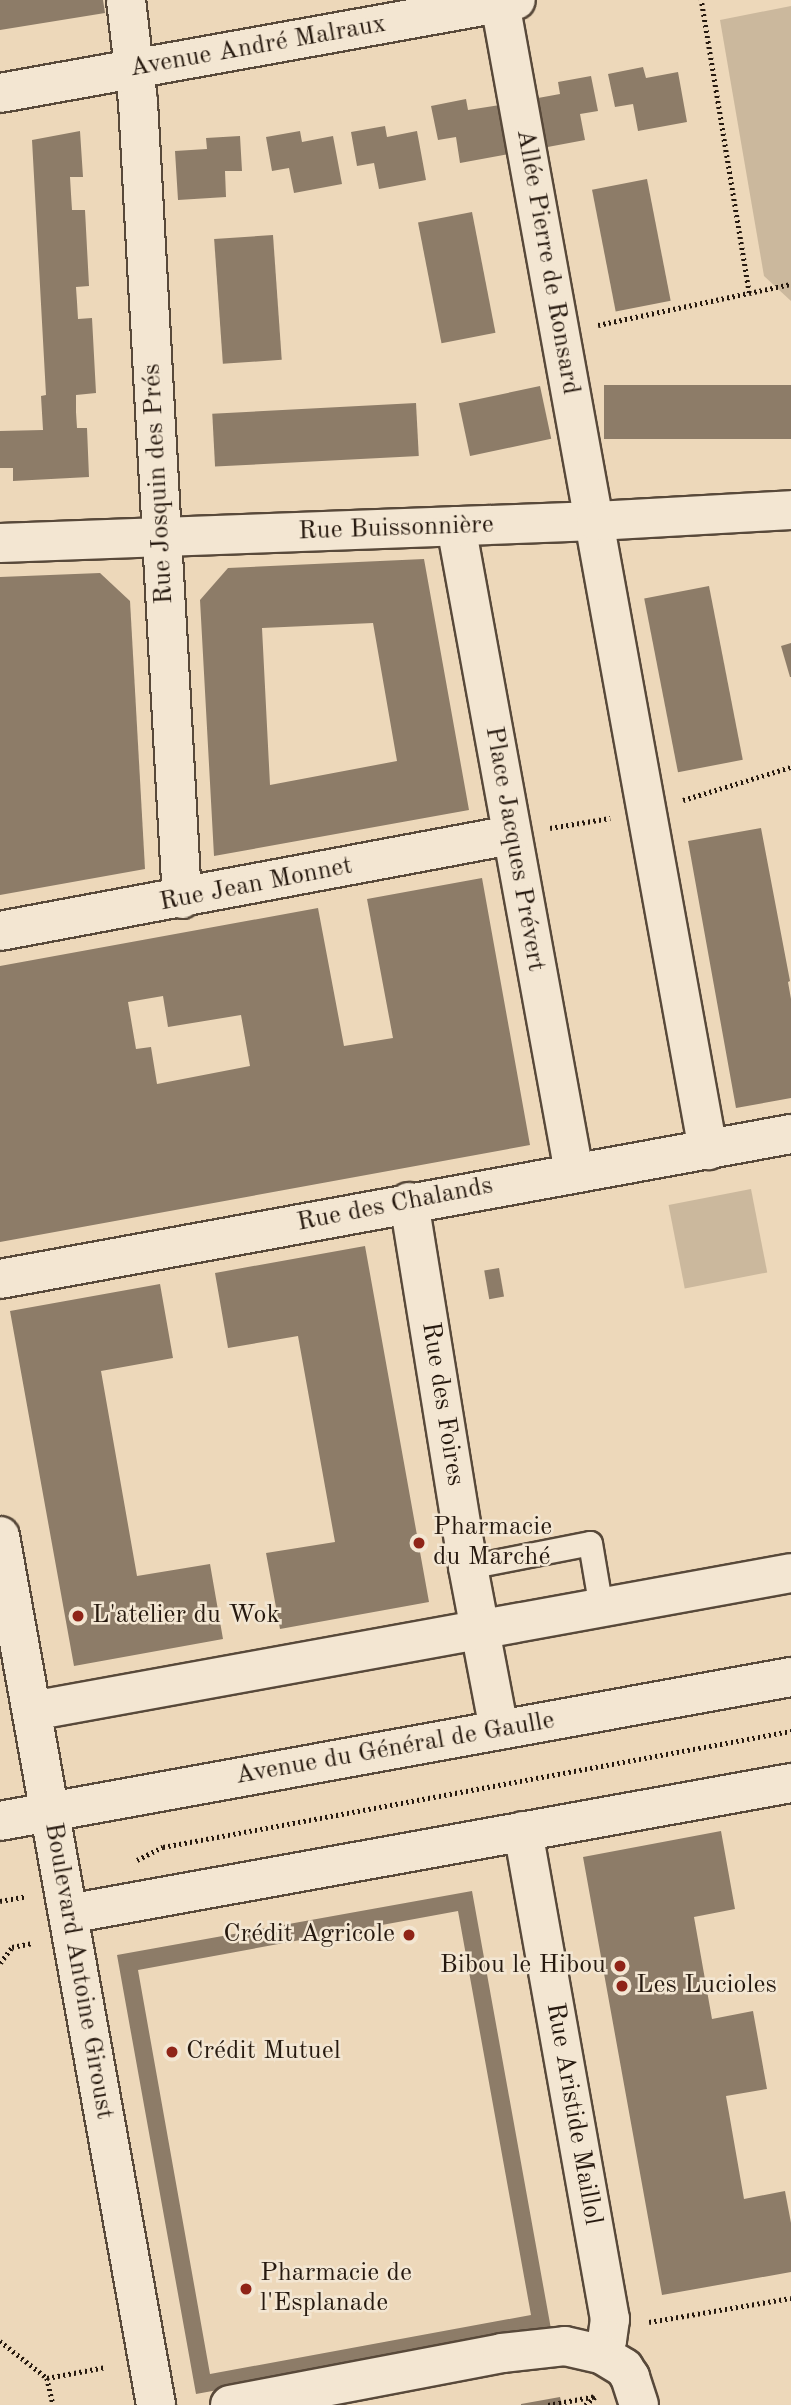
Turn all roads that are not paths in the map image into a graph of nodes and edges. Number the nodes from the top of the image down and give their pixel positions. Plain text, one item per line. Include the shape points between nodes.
1 (126, 0) edge
2 (508, 1) edge
3 (135, 69) junction
4 (0, 93) edge
5 (791, 510) edge
6 (596, 521) junction
7 (456, 526) junction
8 (160, 538) junction
9 (0, 543) edge
10 (511, 835) junction
11 (182, 899) junction
12 (0, 931) edge
13 (791, 1134) edge
14 (708, 1150) junction
15 (574, 1172) junction
16 (409, 1202) junction
17 (0, 1279) edge
18 (0, 1536) edge
19 (468, 1567) junction
20 (791, 1573) edge
21 (601, 1608) junction
22 (480, 1630) junction
23 (791, 1677) edge
24 (32, 1711) junction
25 (499, 1730) junction
26 (791, 1783) edge
27 (50, 1812) junction
28 (0, 1821) edge
29 (523, 1831) junction
30 (68, 1914) junction
31 (601, 2354) junction
32 (156, 2405) edge
33 (230, 2405) edge
34 (639, 2405) edge

1 - 3 street, Rue Josquin des Prés
2 - 3 street, Avenue André Malraux
2 - 6 street, Allée Pierre de Ronsard via 560,333
3 - 4 street, Avenue André Malraux
3 - 8 street, Rue Josquin des Prés
5 - 6 street, Rue Buissonnière
6 - 7 street, Rue Buissonnière
6 - 14 street
7 - 8 street, Rue Buissonnière
7 - 10 street, Place Jacques Prévert
8 - 9 street, Rue Buissonnière
8 - 11 street, Rue Josquin des Prés
10 - 11 street, Rue Jean Monnet
10 - 15 street, Place Jacques Prévert
11 - 12 street, Rue Jean Monnet
13 - 14 street, Rue des Chalands
14 - 15 street, Rue des Chalands
15 - 16 street, Rue des Chalands
16 - 17 street, Rue des Chalands
16 - 19 street, Rue des Foires
18 - 24 street, Boulevard Antoine Giroust
19 - 21 lane via 590,1544
19 - 22 street, Rue des Foires
20 - 21 street
21 - 22 street
22 - 24 street
22 - 25 street, Rue des Foires
23 - 25 street, Avenue du Général de Gaulle
24 - 27 street, Boulevard Antoine Giroust
25 - 27 street, Avenue du Général de Gaulle
26 - 29 street
27 - 28 street, Avenue du Général de Gaulle
27 - 30 street, Boulevard Antoine Giroust
29 - 30 street
29 - 31 street, Rue Aristide Maillol via 610,2319
30 - 32 street, Boulevard Antoine Giroust
31 - 33 street via 565,2346 502,2353
31 - 34 street via 624,2368

